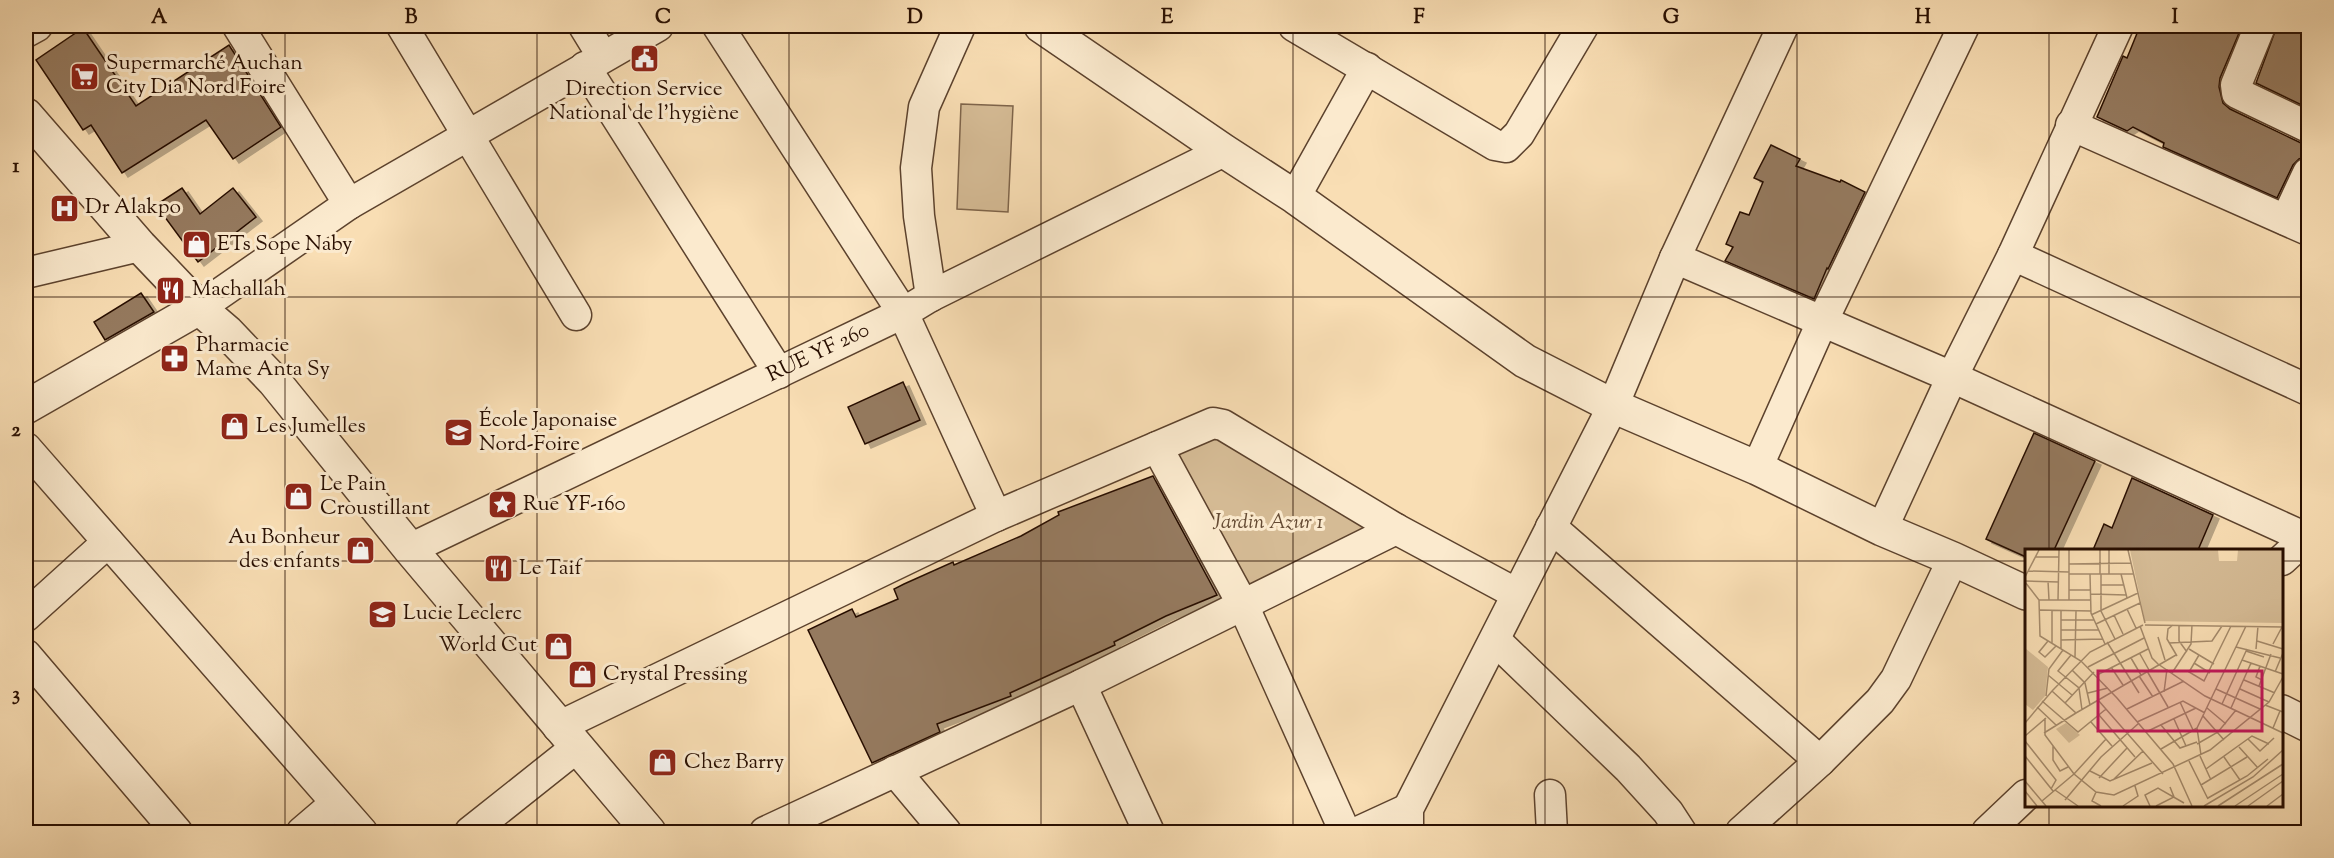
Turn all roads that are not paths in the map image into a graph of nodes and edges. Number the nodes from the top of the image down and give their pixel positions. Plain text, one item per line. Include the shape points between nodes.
1 (37, 26) edge
2 (238, 26) edge
3 (402, 26) edge
4 (584, 26) edge
5 (658, 26) edge
6 (718, 26) edge
7 (960, 26) edge
8 (1293, 26) edge
9 (1583, 26) edge
10 (1783, 26) edge
11 (1964, 26) edge
12 (2118, 26) edge
13 (2260, 26) edge
14 (1054, 29) edge
15 (26, 32) edge
16 (594, 62) junction
17 (1367, 68) junction
18 (26, 115) edge
19 (2071, 125) junction
20 (2308, 127) edge
21 (468, 135) junction
22 (1224, 151) junction
23 (2308, 173) edge
24 (1295, 197) junction
25 (349, 204) junction
26 (2297, 225) edge
27 (140, 246) junction
28 (2013, 255) junction
29 (1675, 258) junction
30 (26, 273) edge
31 (931, 296) junction
32 (199, 308) junction
33 (903, 313) junction
34 (576, 315) dead end
35 (1822, 321) junction
36 (779, 373) junction
37 (1952, 377) junction
38 (2308, 390) edge
39 (1613, 405) junction
40 (26, 407) edge
41 (1157, 447) junction
42 (26, 448) edge
43 (1757, 468) junction
44 (996, 516) junction
45 (1551, 527) junction
46 (1396, 529) junction
47 (1882, 529) junction
48 (2307, 537) edge
49 (108, 542) junction
50 (410, 549) junction
51 (1953, 559) junction
52 (2283, 559) edge
53 (2025, 592) edge
54 (1517, 594) junction
55 (1243, 605) junction
56 (26, 616) edge
57 (1495, 640) junction
58 (26, 655) edge
59 (1081, 685) junction
60 (2283, 712) edge
61 (2308, 725) edge
62 (568, 737) junction
63 (1820, 761) junction
64 (895, 771) junction
65 (1550, 795) dead end
66 (2025, 796) edge
67 (336, 803) junction
68 (1408, 821) edge
69 (177, 832) edge
70 (302, 832) edge
71 (362, 832) edge
72 (470, 832) edge
73 (649, 832) edge
74 (765, 832) edge
75 (946, 832) edge
76 (1149, 832) edge
77 (1345, 832) edge
78 (1358, 832) edge
79 (1552, 832) edge
80 (1681, 832) edge
81 (1741, 832) edge
82 (1987, 832) edge

1 - 15 street
2 - 25 street
3 - 21 street
4 - 16 street
5 - 16 street
6 - 33 street
7 - 31 street via 924,107 916,168
8 - 17 street
9 - 17 street via 1519,134 1506,147 1495,145
10 - 29 street
11 - 35 street
12 - 19 street
13 - 20 street via 2236,85 2238,93
14 - 22 street
16 - 21 street
16 - 36 street
17 - 24 street
18 - 27 street
19 - 26 street
19 - 28 street
21 - 25 street
21 - 34 street
22 - 24 street
22 - 31 street, RUE YF 260
23 - 26 street
24 - 39 street via 1525,361
25 - 32 street
27 - 30 street
27 - 32 street
28 - 37 street
28 - 38 street
29 - 35 street
29 - 39 street
31 - 33 street, RUE YF 260
32 - 40 street
32 - 50 street via 274,381
33 - 36 street, RUE YF 260
33 - 44 street
35 - 37 street
35 - 43 street
36 - 50 street, RUE YF 260
37 - 47 street
37 - 48 street
39 - 43 street
39 - 45 street
41 - 44 street
41 - 46 street via 1203,425 1223,425
41 - 55 street
42 - 49 street
43 - 47 street
44 - 62 street
45 - 54 street
45 - 63 street
46 - 54 street
46 - 55 street
47 - 51 street
48 - 52 street
49 - 56 street
49 - 67 street
50 - 62 street
51 - 53 street
51 - 63 street via 1896,679 1880,701
54 - 57 street
55 - 59 street
55 - 77 street
57 - 68 street
57 - 80 street via 1628,768
58 - 69 street
59 - 64 street
59 - 76 street
60 - 61 street
62 - 72 street
62 - 73 street
63 - 81 street
64 - 74 street
64 - 75 street
65 - 79 street
66 - 82 street
67 - 70 street
67 - 71 street
68 - 78 street

